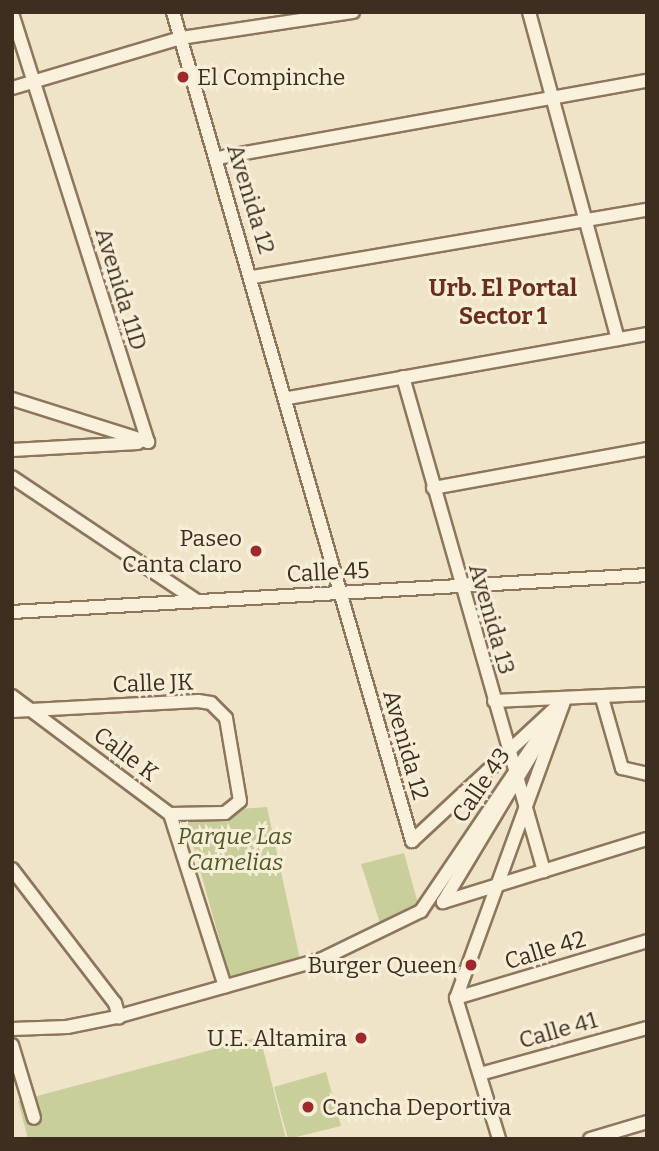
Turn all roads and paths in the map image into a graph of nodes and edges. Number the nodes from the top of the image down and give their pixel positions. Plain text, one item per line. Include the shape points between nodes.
1 (12, 12) edge
2 (173, 12) edge
3 (353, 12) edge
4 (529, 12) edge
5 (294, 17) edge
6 (181, 38) junction
7 (34, 81) junction
8 (647, 81) edge
9 (12, 88) edge
10 (554, 98) junction
11 (216, 158) junction
12 (647, 210) edge
13 (586, 222) junction
14 (253, 277) junction
15 (647, 334) edge
16 (618, 338) junction
17 (403, 377) junction
18 (288, 398) junction
19 (12, 399) edge
20 (148, 442) junction
21 (647, 449) edge
22 (12, 450) edge
23 (12, 477) edge
24 (433, 488) junction
25 (647, 575) edge
26 (460, 587) junction
27 (339, 592) junction
28 (198, 601) junction
29 (12, 612) edge
30 (647, 694) edge
31 (12, 696) edge
32 (602, 698) junction
33 (565, 699) junction
34 (494, 701) junction
35 (12, 711) edge
36 (647, 774) edge
37 (170, 814) junction
38 (647, 839) edge
39 (12, 869) edge
40 (544, 871) junction
41 (647, 941) edge
42 (225, 986) junction
43 (456, 998) junction
44 (119, 1017) junction
45 (647, 1027) edge
46 (12, 1029) edge
47 (12, 1045) edge
48 (480, 1074) junction
49 (34, 1118) dead end
50 (647, 1122) edge
51 (617, 1135) edge
52 (499, 1139) edge
53 (590, 1139) edge

1 - 7 street, Avenida 11D
2 - 6 street, Avenida 12
3 - 5 street
4 - 10 street
5 - 6 street
6 - 7 street
6 - 11 street, Avenida 12
7 - 9 street
7 - 20 street, Avenida 11D
8 - 10 street
10 - 11 street
10 - 13 street
11 - 14 street, Avenida 12
12 - 13 street
13 - 14 street
13 - 16 street
14 - 18 street, Avenida 12
15 - 16 street
16 - 17 street
17 - 18 street
17 - 24 street, Avenida 13
18 - 27 street, Avenida 12
19 - 20 street
20 - 22 street
21 - 24 street
23 - 28 street
24 - 26 street, Avenida 13
25 - 26 street, Calle 45
26 - 27 street, Calle 45
26 - 34 street, Avenida 13
27 - 28 street, Calle 45
27 - 33 street, Avenida 12 via 412,841
28 - 29 street, Calle 45
30 - 32 street
31 - 37 street, Calle K
32 - 33 street
32 - 36 street via 622,768
33 - 34 street
33 - 40 street, Calle 43 via 443,902
33 - 42 street, Calle 43 via 421,911 322,959
33 - 43 street
34 - 40 street, Avenida 13
35 - 37 street, Calle JK via 211,703 226,718 240,801 225,813
37 - 42 street
38 - 40 street, Calle 43
39 - 44 street via 115,1003
41 - 43 street, Calle 42
42 - 44 street, Calle 43
43 - 48 street
44 - 46 street, Calle 43 via 68,1027
45 - 48 street, Calle 41
47 - 49 street
48 - 52 street
50 - 51 street
51 - 53 street

